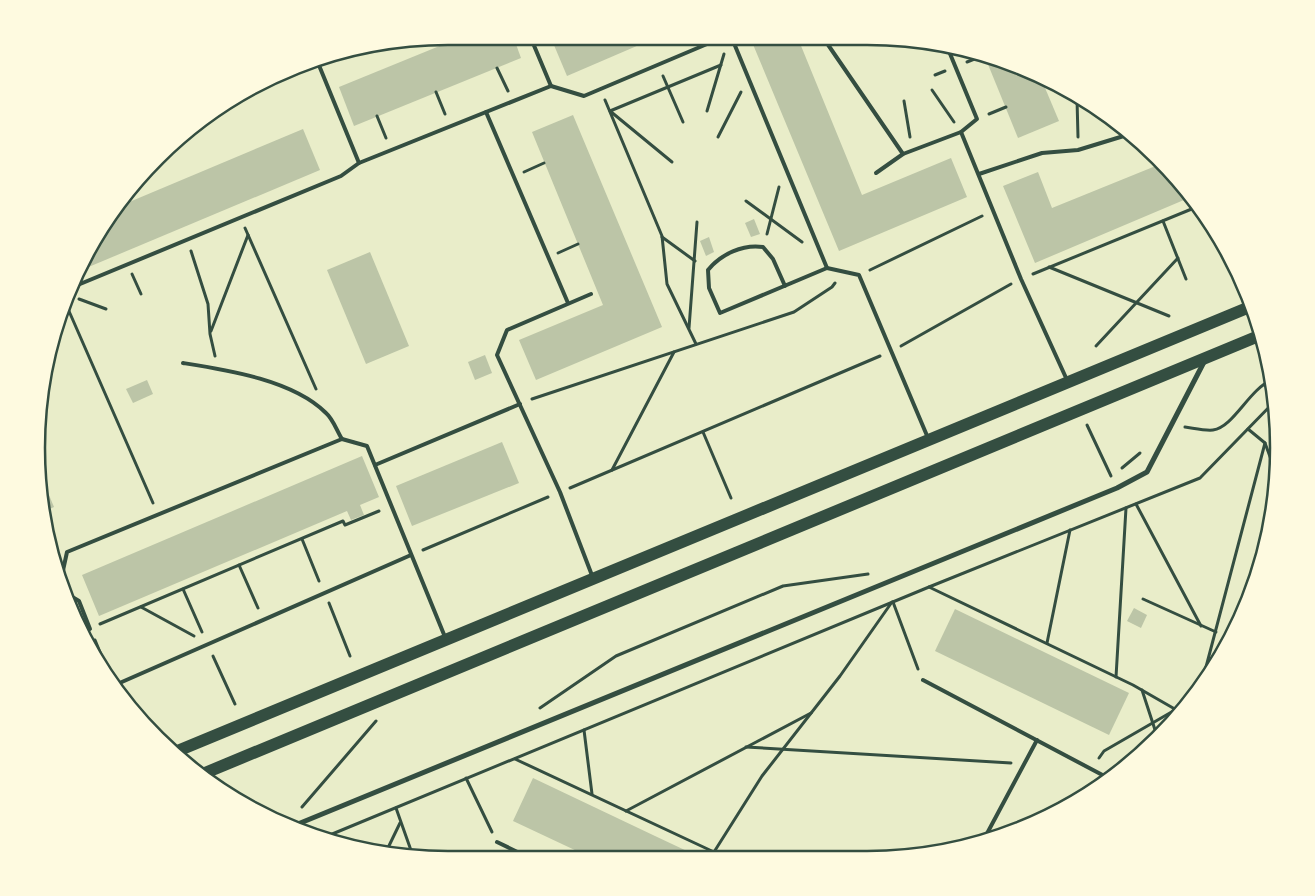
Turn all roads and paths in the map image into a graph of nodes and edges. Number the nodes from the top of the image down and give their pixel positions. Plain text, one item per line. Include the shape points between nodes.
1 (534, 45) edge
2 (704, 45) edge
3 (735, 45) edge
4 (828, 45) edge
5 (725, 51) dead end
6 (950, 54) edge
7 (721, 65) junction
8 (319, 66) edge
9 (497, 68) dead end
10 (748, 79) junction
11 (551, 86) junction
12 (668, 87) junction
13 (601, 88) junction
14 (932, 90) dead end
15 (436, 92) dead end
16 (513, 101) junction
17 (904, 101) dead end
18 (1077, 104) edge
19 (1006, 107) dead end
20 (610, 111) junction
21 (707, 111) dead end
22 (486, 112) junction
23 (377, 116) dead end
24 (977, 119) junction
25 (682, 122) dead end
26 (450, 126) junction
27 (961, 132) junction
28 (1122, 136) edge
29 (718, 137) dead end
30 (391, 150) junction
31 (912, 150) junction
32 (1078, 150) junction
33 (903, 154) junction
34 (672, 162) dead end
35 (359, 163) junction
36 (544, 163) dead end
37 (785, 166) junction
38 (876, 173) dead end
39 (979, 174) junction
40 (514, 176) junction
41 (746, 201) dead end
42 (1191, 209) edge
43 (993, 211) junction
44 (241, 218) junction
45 (771, 219) junction
46 (1162, 221) junction
47 (248, 235) junction
48 (662, 236) junction
49 (188, 240) junction
50 (578, 244) dead end
51 (763, 247) junction
52 (548, 257) junction
53 (822, 257) junction
54 (1178, 258) junction
55 (128, 265) junction
56 (1049, 267) junction
57 (827, 268) junction
58 (708, 270) junction
59 (842, 272) junction
60 (858, 275) junction
61 (1186, 278) dead end
62 (1021, 279) junction
63 (81, 284) edge
64 (785, 286) junction
65 (141, 294) dead end
66 (590, 294) dead end
67 (74, 297) dead end
68 (1135, 302) junction
69 (568, 303) junction
70 (106, 309) dead end
71 (1245, 309) edge
72 (69, 311) edge
73 (1168, 316) dead end
74 (210, 334) junction
75 (1254, 338) edge
76 (696, 344) junction
77 (1096, 346) dead end
78 (674, 351) junction
79 (891, 352) junction
80 (1207, 357) junction
81 (182, 363) dead end
82 (219, 369) junction
83 (1068, 382) junction
84 (1265, 385) edge
85 (520, 404) junction
86 (1268, 408) edge
87 (326, 413) junction
88 (1085, 421) dead end
89 (1248, 428) junction
90 (1170, 429) junction
91 (703, 432) junction
92 (342, 439) junction
93 (929, 440) junction
94 (1265, 444) junction
95 (1270, 456) edge
96 (376, 465) junction
97 (612, 471) junction
98 (1112, 478) junction
99 (1102, 480) dead end
100 (560, 492) junction
101 (731, 498) dead end
102 (1136, 504) junction
103 (392, 506) junction
104 (1126, 508) junction
105 (158, 515) junction
106 (1070, 530) junction
107 (411, 555) junction
108 (239, 565) junction
109 (63, 568) edge
110 (870, 574) dead end
111 (593, 579) junction
112 (928, 587) junction
113 (75, 599) edge
114 (1143, 599) dead end
115 (893, 602) junction
116 (141, 607) junction
117 (264, 620) junction
118 (1201, 626) junction
119 (90, 629) junction
120 (1216, 632) junction
121 (446, 640) junction
122 (95, 641) edge
123 (207, 643) junction
124 (1046, 643) junction
125 (1208, 662) edge
126 (1116, 677) junction
127 (923, 680) joint
128 (121, 683) edge
129 (1142, 690) junction
130 (539, 709) dead end
131 (1174, 709) edge
132 (812, 712) junction
133 (1171, 713) edge
134 (377, 721) dead end
135 (1153, 723) junction
136 (584, 730) junction
137 (1155, 730) edge
138 (1037, 740) junction
139 (746, 747) junction
140 (783, 748) junction
141 (181, 750) edge
142 (1104, 751) dead end
143 (515, 758) junction
144 (1024, 764) junction
145 (211, 774) edge
146 (1102, 775) edge
147 (466, 778) junction
148 (592, 795) junction
149 (302, 808) dead end
150 (396, 808) junction
151 (626, 811) junction
152 (400, 822) junction
153 (301, 823) edge
154 (987, 833) edge
155 (333, 834) edge
156 (497, 842) joint
157 (388, 847) edge
158 (410, 849) edge
159 (516, 851) edge
160 (712, 851) edge
161 (715, 851) edge

1 - 11 lane
2 - 13 lane
3 - 10 lane
4 - 33 lane
5 - 7 path
6 - 24 lane
7 - 12 path
7 - 21 path
8 - 35 lane
9 - 16 path
10 - 29 path
10 - 37 lane
11 - 13 lane via 584,96
11 - 16 lane
12 - 20 path
12 - 25 path
13 - 20 path
14 - 27 path
15 - 26 path
16 - 22 lane
17 - 31 path
18 - 32 path
19 - 24 path
20 - 34 path
20 - 48 path
22 - 26 lane
22 - 40 lane
23 - 30 path
24 - 27 lane
26 - 30 lane
27 - 31 lane
27 - 39 lane
28 - 32 lane
30 - 35 lane
31 - 33 lane
32 - 39 lane via 1042,152
33 - 38 lane
35 - 44 lane via 341,176
36 - 40 path
37 - 45 path
37 - 53 lane
39 - 43 lane
40 - 52 lane
41 - 45 path
42 - 46 path
43 - 60 path
43 - 62 lane
44 - 47 path
44 - 49 lane
45 - 51 path
45 - 53 path
46 - 54 path
46 - 56 path
47 - 74 path
47 - 87 path
48 - 58 path
48 - 76 path via 668,284
49 - 55 lane
49 - 74 path via 208,304
50 - 52 path
51 - 58 lane via 750,245 717,259
51 - 64 lane
52 - 69 lane
53 - 57 lane
54 - 61 path
54 - 68 path
55 - 63 lane
55 - 65 path
56 - 62 path
56 - 68 path
57 - 59 lane
57 - 64 lane
58 - 64 lane via 709,288 720,313
59 - 60 lane
59 - 76 path via 832,287 794,312
60 - 79 lane
62 - 79 path
62 - 83 lane
66 - 69 lane
67 - 70 path
68 - 73 path
68 - 77 path
69 - 85 lane via 507,330 498,355
71 - 83 main road
72 - 105 path
74 - 82 path
75 - 80 main road
76 - 78 path
78 - 85 path
78 - 97 path
79 - 91 path
79 - 93 lane
80 - 90 street
80 - 145 main road
81 - 82 lane
82 - 87 lane via 291,389
83 - 93 main road
84 - 90 path via 1251,394 1225,425 1212,430 1182,426
85 - 96 lane
85 - 100 lane
86 - 89 path
87 - 92 lane
88 - 98 path
89 - 94 path
89 - 102 path via 1200,478
90 - 98 path
90 - 153 street via 1147,472 1117,488
91 - 97 path
91 - 101 path
92 - 96 lane via 368,446
92 - 105 lane
93 - 111 main road
94 - 95 path
94 - 120 path
96 - 103 lane
97 - 100 path
98 - 99 path
100 - 107 path
100 - 111 lane
102 - 104 path
102 - 118 path
103 - 107 lane
103 - 108 path via 345,525 343,520
104 - 106 path
104 - 126 path
105 - 109 lane via 67,552
106 - 112 path
106 - 124 path
107 - 117 lane
107 - 121 lane
108 - 116 path
108 - 117 path
110 - 130 path via 782,586 616,656
111 - 121 main road
112 - 115 path
112 - 124 path
113 - 119 lane
114 - 118 path
115 - 127 path
115 - 132 path
115 - 136 path
116 - 119 path
116 - 123 path
117 - 123 lane
118 - 120 path
119 - 122 path
120 - 125 path
121 - 141 main road
123 - 128 lane
124 - 126 path
126 - 129 path
127 - 138 lane
129 - 131 path
129 - 135 path
132 - 139 path
132 - 140 path
133 - 135 path
134 - 149 path
135 - 137 path
135 - 142 path
136 - 143 path
136 - 148 path
138 - 144 lane
138 - 146 lane
139 - 140 path
139 - 151 path
140 - 144 path
140 - 161 path
143 - 147 path
143 - 148 path
144 - 154 lane
147 - 150 path
147 - 156 path
148 - 151 path
150 - 152 path
150 - 155 path
151 - 160 path
152 - 157 path
152 - 158 path
156 - 159 lane

